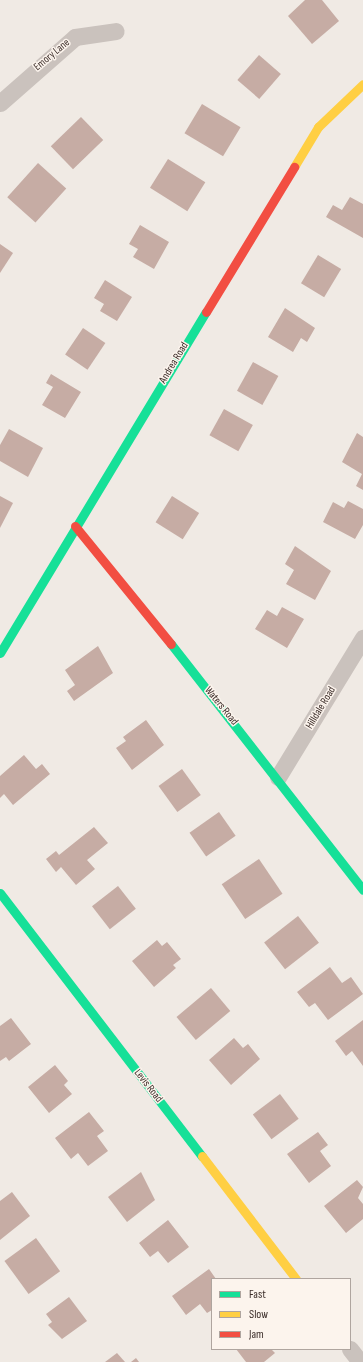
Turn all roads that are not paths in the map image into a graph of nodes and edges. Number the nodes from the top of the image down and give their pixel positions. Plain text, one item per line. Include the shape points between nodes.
1 (116, 31) dead end
2 (363, 84) edge
3 (0, 103) edge
4 (75, 526) junction
5 (363, 638) edge
6 (0, 653) edge
7 (278, 777) junction
8 (363, 890) edge
9 (0, 894) edge
10 (295, 1278) edge
11 (351, 1350) edge
12 (360, 1362) edge

1 - 3 street, Emory Lane via 75,37
2 - 4 street, Andrea Road via 318,127
4 - 6 street, Andrea Road
4 - 7 street, Waters Road
5 - 7 street, Hilldale Road
7 - 8 street, Waters Road
9 - 10 street, Levis Road
11 - 12 street

